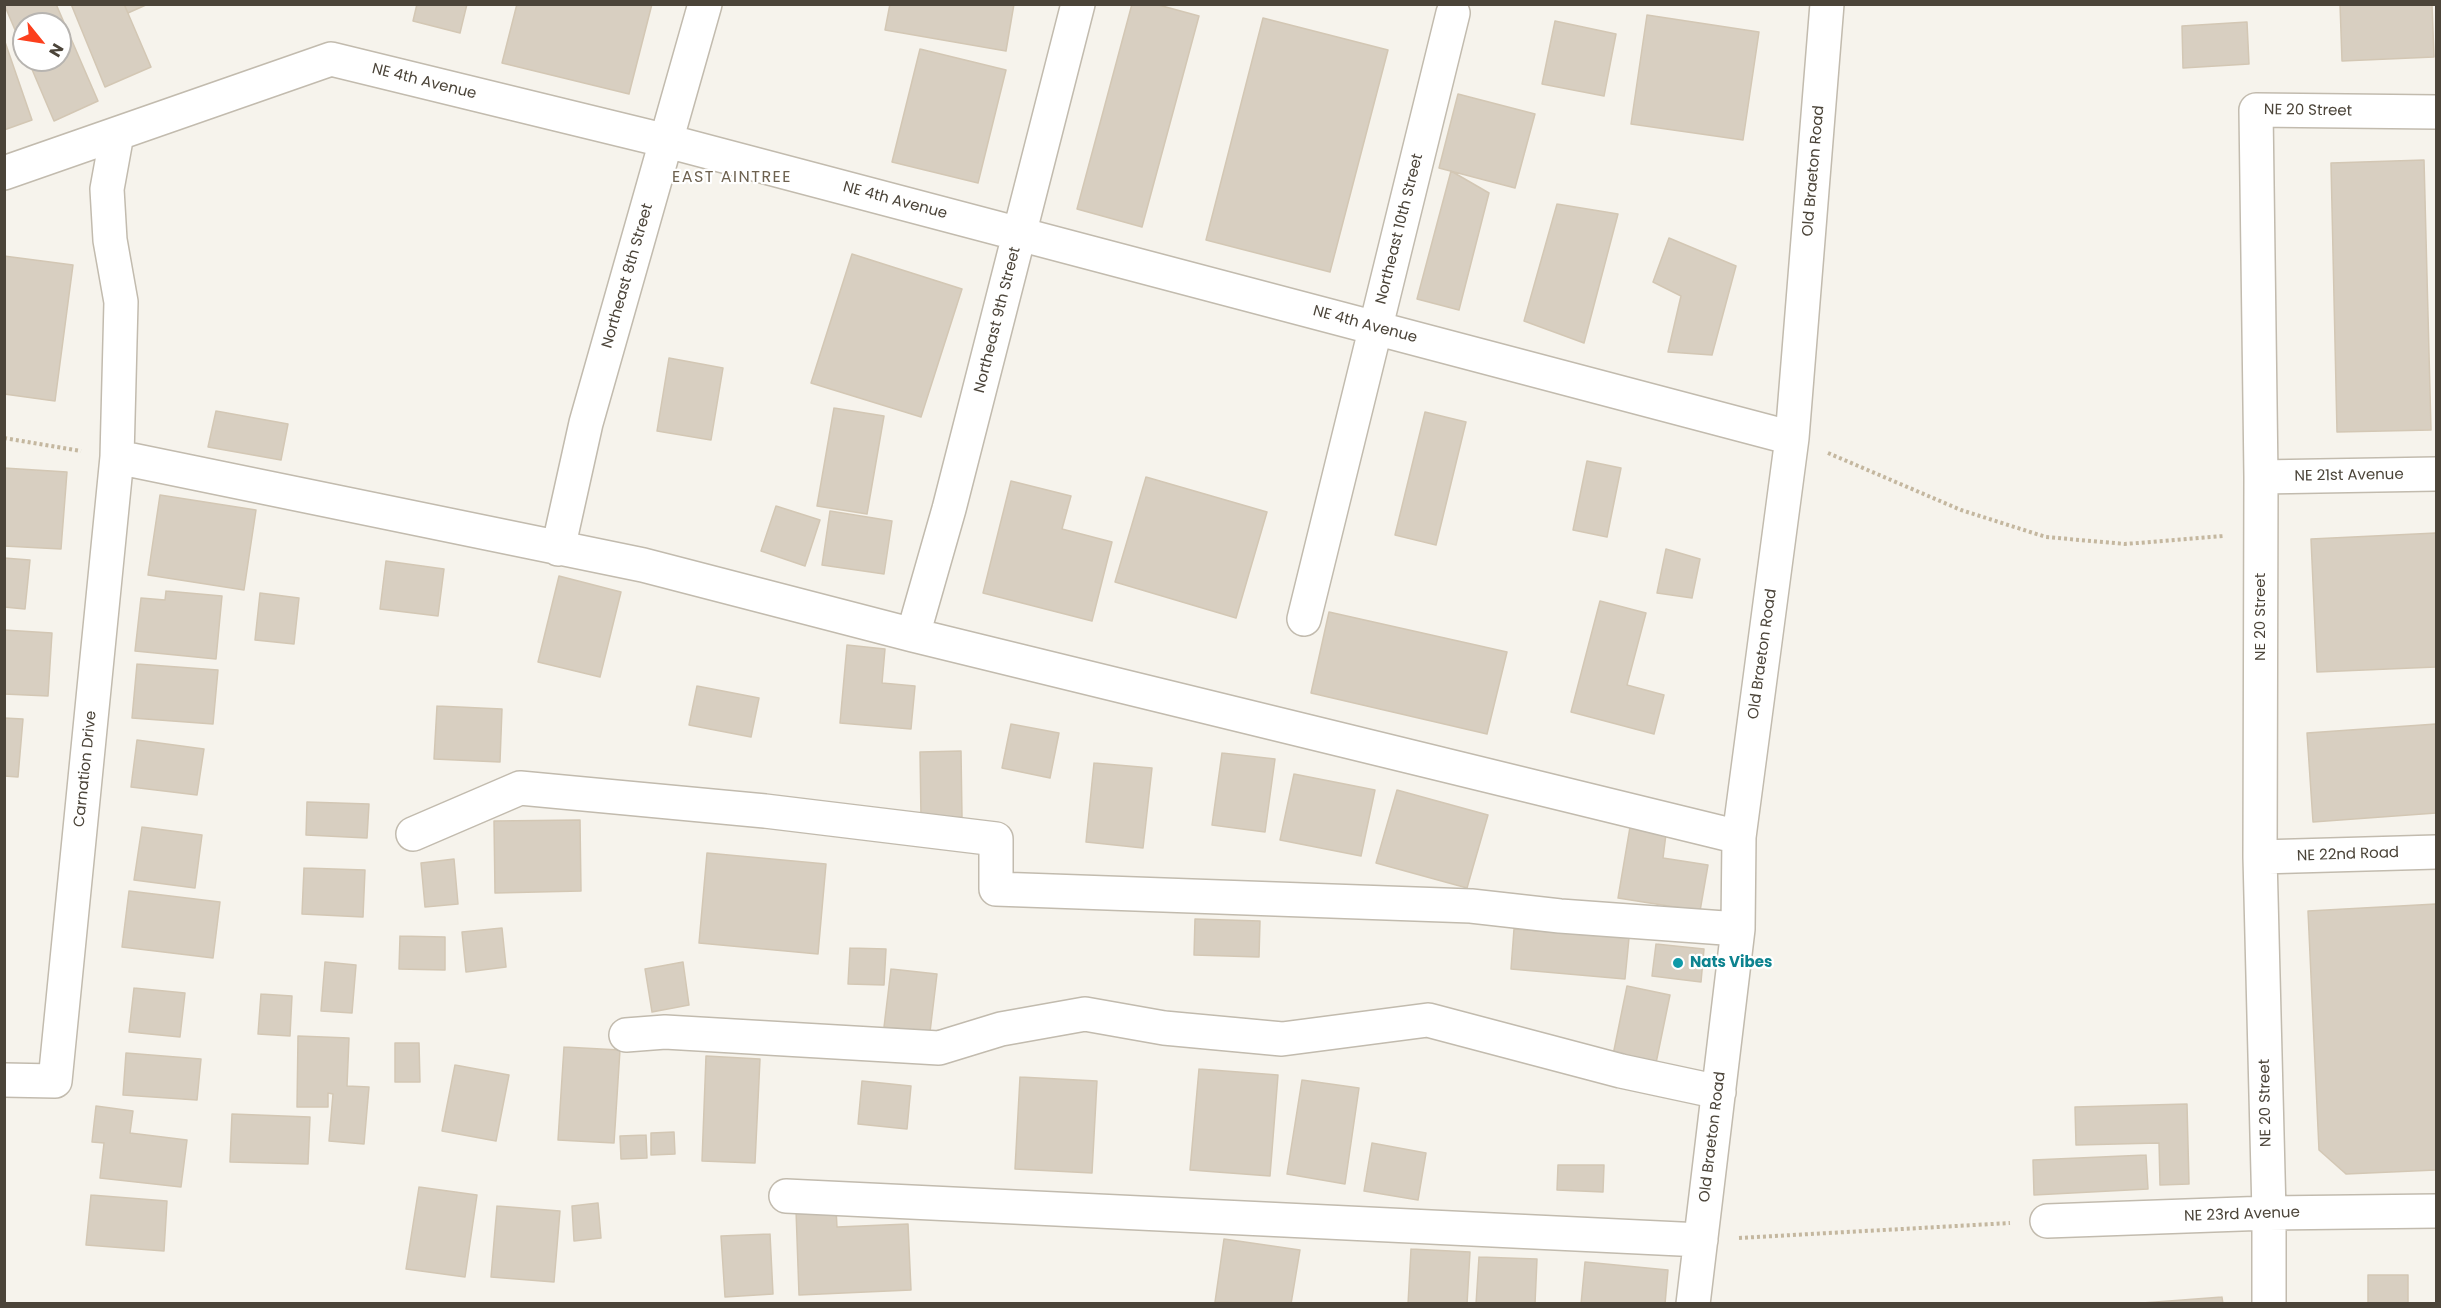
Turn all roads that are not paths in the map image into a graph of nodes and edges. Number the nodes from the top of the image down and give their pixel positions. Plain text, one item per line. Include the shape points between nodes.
1 (705, 4) edge
2 (1078, 4) edge
3 (1827, 4) edge
4 (1453, 13) dead end
5 (2436, 112) edge
6 (117, 134) junction
7 (667, 141) junction
8 (4, 173) edge
9 (1020, 234) junction
10 (1375, 328) junction
11 (1792, 438) junction
12 (117, 457) junction
13 (2436, 474) edge
14 (2261, 477) junction
15 (558, 549) junction
16 (1304, 619) dead end
17 (913, 635) junction
18 (413, 834) dead end
19 (1739, 837) junction
20 (2436, 852) edge
21 (2260, 857) junction
22 (1738, 929) junction
23 (626, 1035) dead end
24 (4, 1080) edge
25 (1719, 1092) junction
26 (786, 1196) dead end
27 (2436, 1212) edge
28 (2269, 1213) junction
29 (2047, 1221) road end
30 (1701, 1240) junction
31 (1693, 1304) edge
32 (2269, 1304) edge

1 - 7 street, Northeast 8th Street
2 - 9 street, Northeast 9th Street
3 - 11 street, Old Braeton Road
4 - 10 street, Northeast 10th Street
5 - 14 street, NE 20 Street via 2256,110
6 - 7 street, NE 4th Avenue via 331,59
6 - 8 street, NE 4th Avenue
6 - 12 street, Carnation Drive via 106,189 121,302
7 - 9 street, NE 4th Avenue
7 - 15 street, Northeast 8th Street via 586,423
9 - 10 street, NE 4th Avenue
9 - 17 street, Northeast 9th Street via 950,509
10 - 11 street, NE 4th Avenue
10 - 16 street, Northeast 10th Street
11 - 19 street, Old Braeton Road
12 - 15 street
12 - 24 street, Carnation Drive via 55,1081
13 - 14 street, NE 21st Avenue
14 - 21 street, NE 20 Street
15 - 17 street via 643,565
17 - 19 street
18 - 22 street via 520,788 996,838 996,889 1471,906
19 - 22 street, Old Braeton Road
20 - 21 street, NE 22nd Road
21 - 28 street, NE 20 Street
22 - 25 street, Old Braeton Road
23 - 25 street via 665,1032 939,1048 1001,1029 1085,1014 1164,1028 1282,1039 1428,1020 1621,1071
25 - 30 street, Old Braeton Road
26 - 30 street
27 - 28 street, NE 23rd Avenue
28 - 29 street, NE 23rd Avenue
28 - 32 street, NE 20 Street
30 - 31 street, Old Braeton Road

